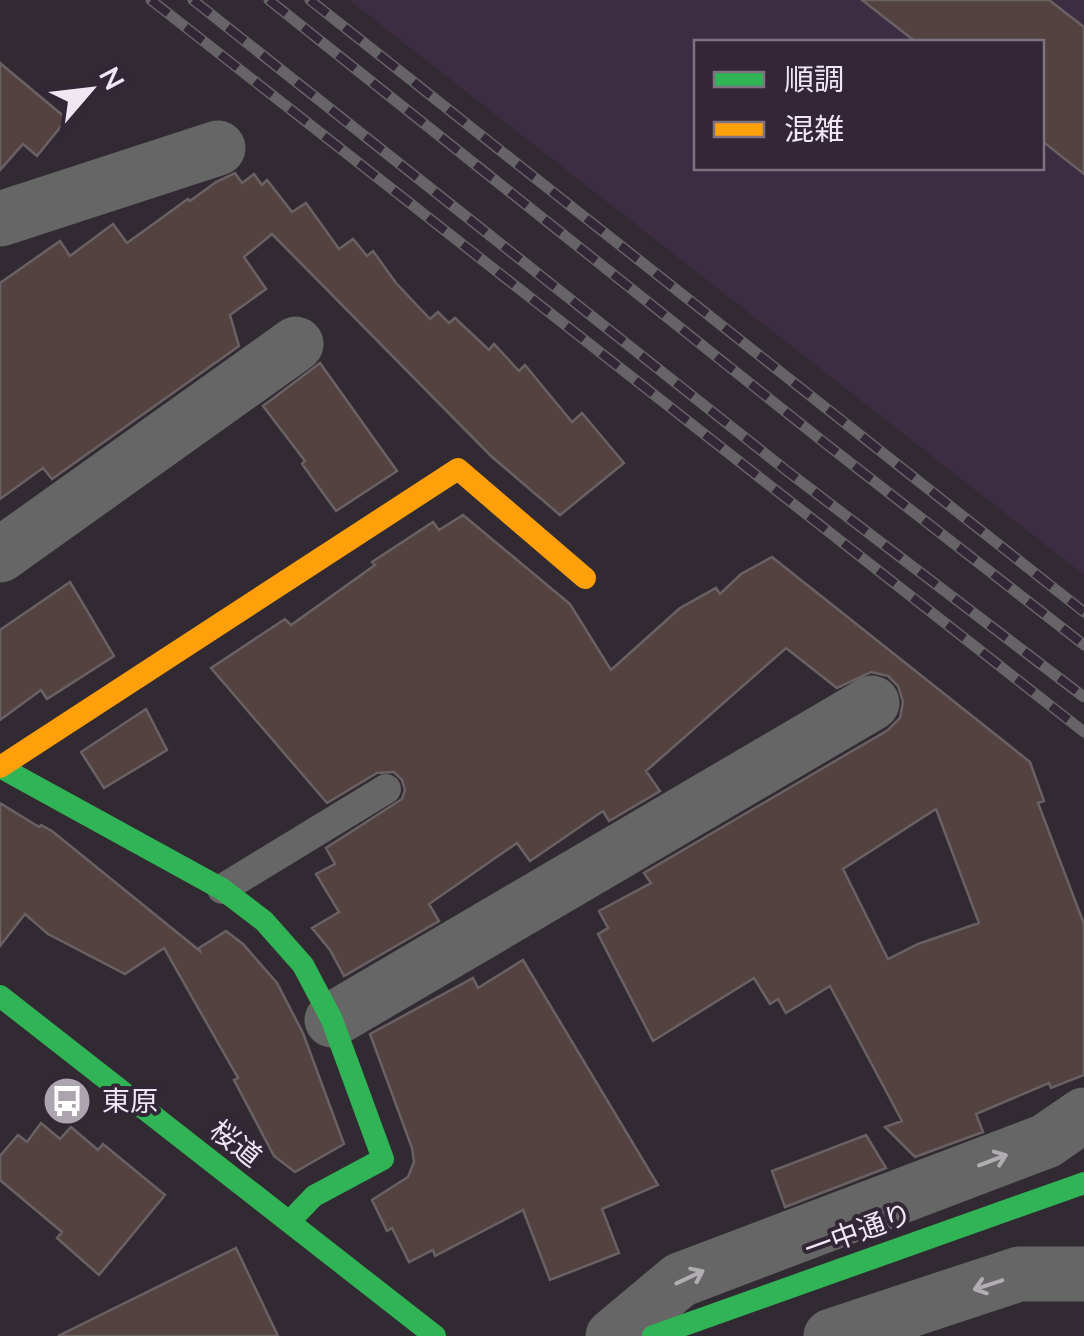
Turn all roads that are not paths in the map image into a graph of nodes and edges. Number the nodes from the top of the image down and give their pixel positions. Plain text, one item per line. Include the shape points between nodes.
1 (218, 148) dead end
2 (0, 219) edge
3 (296, 344) dead end
4 (0, 555) edge
5 (585, 578) dead end
6 (872, 703) dead end
7 (0, 767) edge
8 (386, 789) dead end
9 (222, 888) junction
10 (0, 996) edge
11 (332, 1020) junction
12 (1084, 1116) edge
13 (1084, 1182) edge
14 (289, 1222) junction
15 (1084, 1274) edge
16 (436, 1336) edge
17 (614, 1336) edge
18 (652, 1336) edge
19 (832, 1336) edge

1 - 2 street
3 - 4 street
5 - 7 street via 458,469
6 - 11 street
7 - 9 street
8 - 9 lane
9 - 11 street via 264,920 303,965
10 - 14 street, 桜道
11 - 14 street via 383,1159 314,1196
17 -> 12 street via 680,1280 1046,1140
13 - 18 street, 一中通り
14 - 16 street, 桜道
15 -> 19 street via 1019,1274

